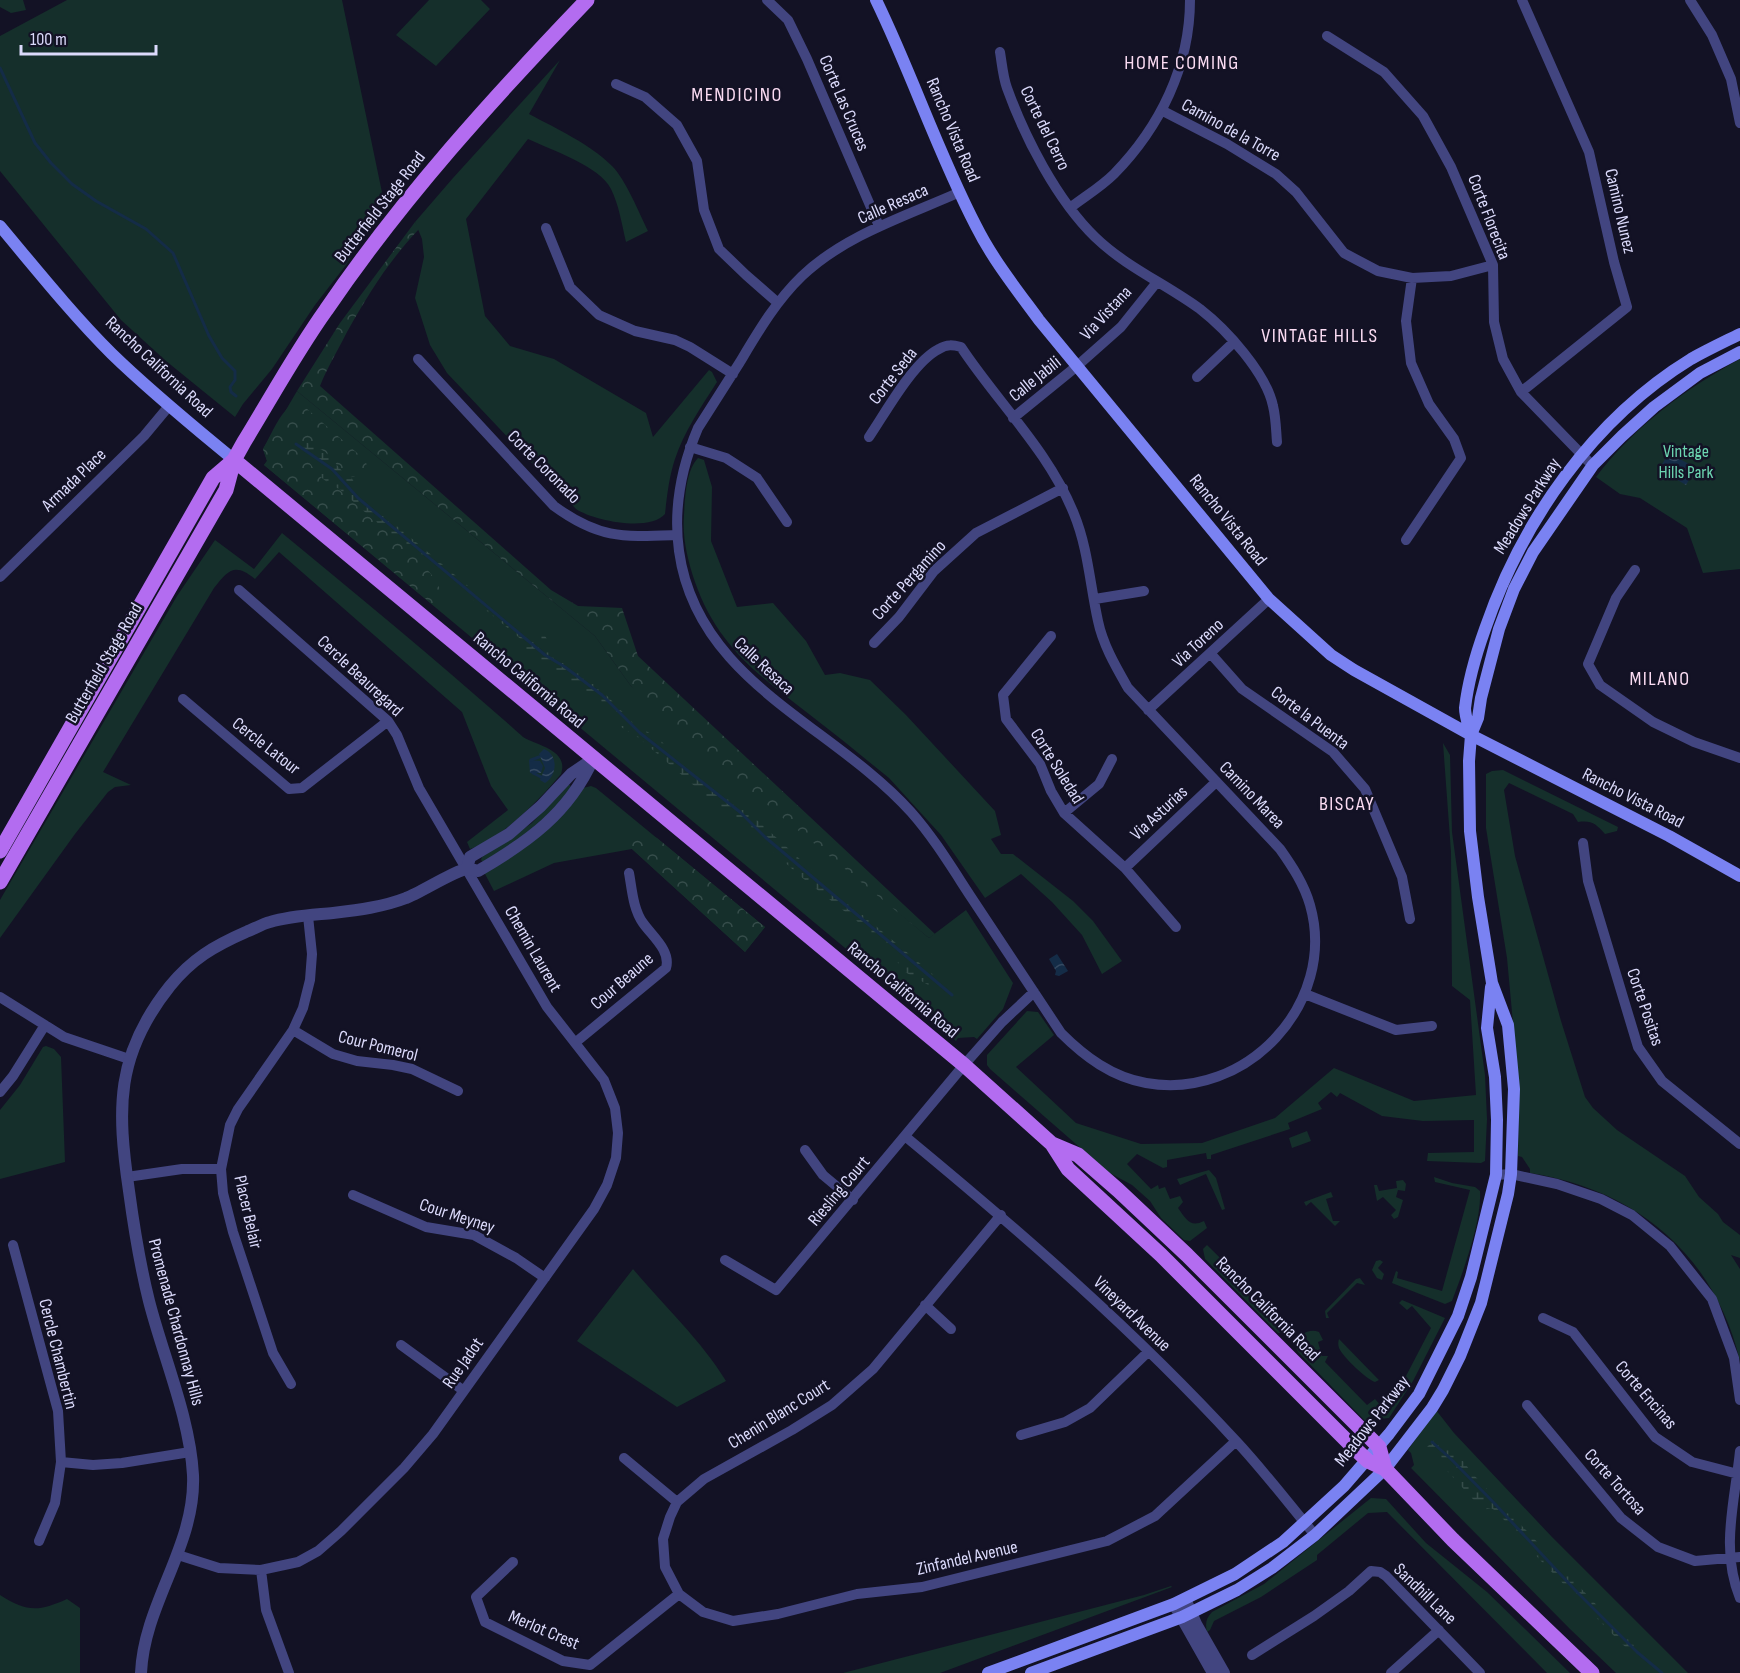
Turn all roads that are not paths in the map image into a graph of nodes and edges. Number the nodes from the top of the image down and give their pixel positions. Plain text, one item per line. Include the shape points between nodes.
1 (587, 0) edge
2 (767, 0) edge
3 (876, 0) edge
4 (1190, 0) edge
5 (1522, 0) edge
6 (1690, 0) edge
7 (1328, 36) dead end
8 (999, 52) dead end
9 (616, 84) dead end
10 (1163, 111) junction
11 (1740, 123) edge
12 (960, 192) junction
13 (1070, 208) junction
14 (0, 226) edge
15 (879, 226) junction
16 (546, 228) dead end
17 (1493, 265) junction
18 (1412, 278) junction
19 (1157, 282) junction
20 (778, 303) junction
21 (1740, 334) edge
22 (1234, 342) junction
23 (951, 345) joint
24 (1740, 352) edge
25 (418, 359) dead end
26 (1077, 366) junction
27 (733, 374) junction
28 (1197, 377) dead end
29 (1521, 392) junction
30 (170, 406) junction
31 (1013, 418) junction
32 (869, 437) dead end
33 (1278, 442) dead end
34 (690, 447) junction
35 (1581, 455) junction
36 (234, 460) junction
37 (1593, 465) junction
38 (1063, 488) junction
39 (787, 522) dead end
40 (676, 535) junction
41 (1406, 540) dead end
42 (1635, 570) dead end
43 (0, 577) edge
44 (239, 590) dead end
45 (1143, 591) dead end
46 (1095, 599) junction
47 (1269, 599) junction
48 (1051, 636) dead end
49 (874, 643) dead end
50 (1211, 654) junction
51 (183, 699) dead end
52 (1148, 710) junction
53 (388, 721) junction
54 (1471, 735) junction
55 (1740, 758) edge
56 (593, 759) junction
57 (1112, 759) dead end
58 (1216, 782) junction
59 (1064, 813) junction
60 (1583, 843) dead end
61 (0, 851) edge
62 (1125, 868) junction
63 (466, 869) junction
64 (629, 873) dead end
65 (1740, 876) edge
66 (0, 882) edge
67 (308, 916) junction
68 (1410, 919) dead end
69 (1176, 927) dead end
70 (1492, 983) junction
71 (1034, 992) junction
72 (1305, 994) junction
73 (0, 997) edge
74 (45, 1025) junction
75 (1432, 1026) dead end
76 (293, 1030) junction
77 (576, 1042) junction
78 (129, 1059) junction
79 (964, 1065) junction
80 (458, 1090) dead end
81 (0, 1092) edge
82 (906, 1137) junction
83 (1052, 1144) junction
84 (1740, 1144) edge
85 (805, 1150) dead end
86 (221, 1169) junction
87 (1511, 1174) junction
88 (1496, 1175) junction
89 (127, 1177) junction
90 (353, 1195) dead end
91 (853, 1200) junction
92 (1105, 1203) junction
93 (1001, 1215) junction
94 (13, 1245) dead end
95 (1187, 1255) junction
96 (724, 1260) dead end
97 (545, 1278) junction
98 (925, 1305) junction
99 (1543, 1318) dead end
100 (951, 1329) dead end
101 (401, 1345) dead end
102 (1148, 1352) junction
103 (291, 1384) dead end
104 (465, 1391) junction
105 (1740, 1400) edge
106 (1527, 1405) dead end
107 (1021, 1435) dead end
108 (1236, 1441) junction
109 (1379, 1447) junction
110 (1740, 1451) edge
111 (190, 1452) junction
112 (624, 1458) dead end
113 (1368, 1461) junction
114 (61, 1462) junction
115 (1385, 1469) junction
116 (1738, 1474) junction
117 (677, 1502) junction
118 (1305, 1523) junction
119 (1315, 1535) junction
120 (39, 1541) dead end
121 (178, 1555) junction
122 (1735, 1557) edge
123 (513, 1562) dead end
124 (261, 1570) junction
125 (679, 1594) junction
126 (1740, 1598) edge
127 (1180, 1602) junction
128 (1186, 1614) junction
129 (1439, 1630) junction
130 (1252, 1655) dead end
131 (141, 1673) edge
132 (289, 1673) edge
133 (987, 1673) edge
134 (1031, 1673) edge
135 (1213, 1673) edge
136 (1224, 1673) edge
137 (1391, 1673) edge
138 (1480, 1673) edge
139 (1592, 1673) edge

1 - 36 main road, Butterfield Stage Road via 456,143 375,242 325,310
2 - 15 street, Corte Las Cruces via 788,20
3 - 12 main road, Rancho Vista Road
4 - 10 street via 1182,60
5 - 29 street, Camino Nunez via 1589,152 1627,307
6 - 11 street via 1712,35 1731,79
7 - 17 street, Corte Florecita via 1384,72 1423,116 1451,167
8 - 13 street, Corte del Cerro via 1007,87 1041,164
9 - 20 street via 645,97 677,125 697,161 704,210 719,249
10 - 13 street via 1112,176
10 - 18 street, Camino de la Torre via 1276,174 1296,192 1344,253 1378,271
12 - 15 street, Calle Resaca
12 - 26 main road, Rancho Vista Road via 1006,275
13 - 19 street, Corte del Cerro via 1095,237
14 - 30 main road, Rancho California Road via 95,336
15 - 20 street, Calle Resaca via 823,259
16 - 27 street via 570,287 599,315 635,331 675,340
17 - 18 street, Camino de la Torre via 1451,276
17 - 29 street, Corte Florecita via 1494,322 1503,359
18 - 41 street via 1406,321 1411,363 1429,404 1454,439 1461,458
19 - 22 street, Corte del Cerro via 1201,310
19 - 26 street, Via Vistana via 1121,327
20 - 27 street, Calle Resaca
21 - 35 main road, Meadows Parkway via 1671,373 1610,424
22 - 28 street
22 - 33 street, Corte del Cerro via 1259,370 1273,405
23 - 31 street, Camino Marea via 961,347
23 - 32 street, Corte Seda via 940,348 923,362
24 - 37 main road, Meadows Parkway via 1700,373 1662,401
25 - 40 street, Corte Coronado via 554,506 574,520 610,534
26 - 31 street, Calle Jabili
26 - 47 main road, Rancho Vista Road
27 - 34 street, Calle Resaca
29 - 35 street, Corte Florecita
30 - 36 main road, Rancho California Road
30 - 43 street, Armada Place
31 - 38 street, Camino Marea
34 - 39 street via 726,458 757,478
34 - 40 street, Calle Resaca via 676,508
35 - 37 street, Corte Florecita
35 - 54 main road, Meadows Parkway via 1519,549 1495,600 1477,652 1465,710
36 - 56 main road, Rancho California Road
36 - 61 main road, Butterfield Stage Road via 213,478
36 - 66 main road, Butterfield Stage Road via 226,490
37 - 54 main road, Meadows Parkway via 1533,552 1514,589 1499,629
38 - 46 street, Camino Marea via 1085,547
38 - 49 street, Corte Pergamino via 976,533 934,571
40 - 71 street, Calle Resaca via 681,567 693,601 713,638 754,683 910,811 939,847
42 - 55 street via 1616,598 1588,664 1594,675 1600,685 1653,722
44 - 53 street, Cercle Beauregard
45 - 46 street
46 - 52 street, Camino Marea via 1098,622 1116,667
47 - 50 street, Via Toreno
47 - 54 main road, Rancho Vista Road via 1331,655
48 - 59 street, Corte Soledad via 1003,695 1006,719 1040,764
50 - 52 street, Via Toreno
50 - 68 street, Corte la Puenta via 1242,689 1333,752 1365,789 1402,877
51 - 53 street, Cercle Latour via 289,789 302,788
52 - 58 street, Camino Marea
53 - 63 street, Cercle Beauregard via 419,788
54 - 65 main road, Rancho Vista Road
54 - 70 main road, Meadows Parkway via 1470,831
56 - 63 street, Promenade Chardonnay Hills via 570,774 509,834 470,857
56 - 79 main road, Rancho California Road
57 - 59 street via 1099,784
58 - 62 street, Via Asturias
58 - 72 street, Camino Marea via 1280,849 1300,879 1315,931 1315,956
59 - 62 street, Corte Soledad
60 - 84 street, Corte Positas via 1588,880 1638,1047 1662,1081
62 - 69 street, Corte Soledad
63 - 67 street, Promenade Chardonnay Hills via 406,898 377,907
63 - 77 street, Chemin Laurent via 548,1006
64 - 77 street, Cour Beaune via 641,921 665,952 666,968
67 - 76 street, Placer Belair via 310,980
67 - 78 street, Promenade Chardonnay Hills via 270,922 215,945 185,968 156,1003
70 - 87 main road, Meadows Parkway via 1508,1024 1514,1089
70 - 88 main road, Meadows Parkway via 1487,1028 1495,1077
71 - 72 street, Camino Marea via 1061,1033 1090,1059 1126,1078 1170,1085 1213,1078 1254,1059 1290,1022
71 - 79 street, Riesling Court
72 - 75 street via 1396,1030
73 - 74 street
74 - 78 street via 64,1037
74 - 81 street
76 - 80 street, Cour Pomerol via 333,1054 412,1069
76 - 86 street, Placer Belair via 238,1109 230,1125
77 - 97 street, Rue Jadot via 604,1080 615,1108 616,1158 594,1209
78 - 89 street, Promenade Chardonnay Hills via 121,1108
79 - 82 street, Riesling Court
79 - 83 main road, Rancho California Road
82 - 91 street, Riesling Court
82 - 93 street, Vineyard Avenue
83 - 92 main road, Rancho California Road via 1068,1169
83 - 95 main road, Rancho California Road via 1078,1155
85 - 91 street via 824,1175
86 - 89 street via 182,1169
86 - 103 street, Placer Belair via 233,1232 273,1353
87 - 88 street
87 - 105 street via 1601,1199 1632,1215 1670,1246 1712,1299 1734,1358
87 - 115 main road, Meadows Parkway via 1472,1328 1432,1408
88 - 109 main road, Meadows Parkway via 1458,1316 1419,1394
89 - 111 street, Promenade Chardonnay Hills via 149,1302
90 - 97 street, Cour Meyney via 426,1227 474,1235
91 - 96 street, Riesling Court via 776,1290
92 - 95 main road via 1123,1210 1171,1254
92 - 113 main road, Rancho California Road
93 - 98 street, Chenin Blanc Court
93 - 102 street, Vineyard Avenue
94 - 114 street, Cercle Chambertin via 58,1411
95 - 109 main road, Rancho California Road
97 - 104 street, Rue Jadot
98 - 100 street
98 - 117 street, Chenin Blanc Court via 873,1369 832,1405 704,1479
99 - 116 street, Corte Encinas via 1573,1332 1655,1437 1692,1462
101 - 104 street
102 - 107 street via 1090,1408 1065,1422
102 - 108 street, Vineyard Avenue
104 - 124 street, Rue Jadot via 404,1468 318,1551 298,1562
106 - 122 street, Corte Tortosa via 1621,1518 1658,1547 1695,1561
108 - 118 street, Vineyard Avenue
108 - 125 street, Zinfandel Avenue via 1155,1516 1107,1541 922,1587 857,1594 733,1621 703,1612
109 - 113 main road, Meadows Parkway
109 - 115 main road, Rancho California Road
110 - 116 street
111 - 114 street via 122,1463
111 - 121 street, Promenade Chardonnay Hills via 192,1499
112 - 117 street
113 - 115 main road, Rancho California Road
113 - 118 main road, Meadows Parkway
114 - 120 street, Cercle Chambertin via 55,1503
115 - 119 main road, Meadows Parkway
115 - 139 main road, Rancho California Road
116 - 122 street via 1729,1524
117 - 125 street, Chenin Blanc Court via 663,1539 665,1567
118 - 119 street, Vineyard Avenue
118 - 127 main road, Meadows Parkway via 1235,1574
119 - 128 main road, Meadows Parkway via 1262,1574
121 - 124 street, Rue Jadot via 219,1568
121 - 131 street, Promenade Chardonnay Hills via 152,1614
122 - 126 street via 1735,1585
123 - 125 street, Merlot Crest via 476,1598 485,1622 563,1661 590,1665
124 - 132 street via 266,1610
127 - 128 street
127 - 133 main road, Meadows Parkway
128 - 134 main road, Meadows Parkway
128 - 135 street
128 - 136 street
129 - 130 street, Sandhill Lane via 1386,1576 1371,1571 1314,1616
129 - 137 street
129 - 138 street, Sandhill Lane

